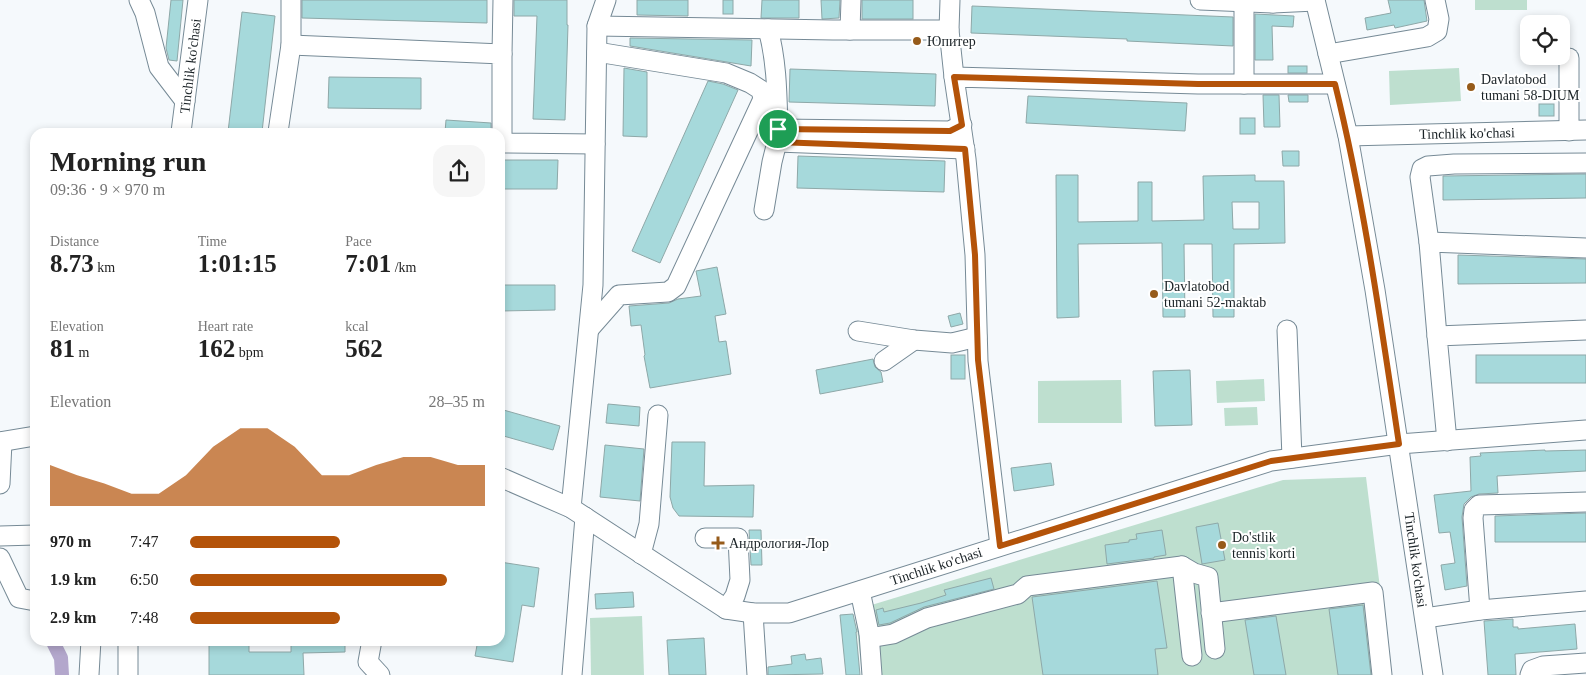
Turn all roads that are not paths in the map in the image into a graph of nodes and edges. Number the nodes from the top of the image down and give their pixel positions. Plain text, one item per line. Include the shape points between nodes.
1 (139, 0) edge
2 (198, 0) edge
3 (291, 0) edge
4 (503, 0) edge
5 (606, 0) edge
6 (851, 0) edge
7 (950, 0) edge
8 (1200, 0) edge
9 (1315, 0) edge
10 (1435, 0) edge
11 (1244, 2) junction
12 (1273, 2) edge
13 (597, 26) junction
14 (768, 29) junction
15 (850, 30) junction
16 (949, 30) junction
17 (291, 45) junction
18 (597, 52) junction
19 (502, 54) junction
20 (1328, 54) junction
21 (1570, 65) edge
22 (954, 77) junction
23 (1244, 84) junction
24 (1335, 84) junction
25 (185, 100) junction
26 (962, 125) junction
27 (182, 128) edge
28 (279, 128) edge
29 (501, 128) edge
30 (1578, 130) edge
31 (778, 136) junction
32 (1348, 136) junction
33 (505, 143) edge
34 (595, 144) junction
35 (965, 149) junction
36 (1586, 163) edge
37 (764, 210) dead end
38 (1429, 242) junction
39 (1586, 248) edge
40 (590, 328) junction
41 (1287, 330) dead end
42 (1586, 330) edge
43 (858, 331) dead end
44 (1437, 336) junction
45 (977, 337) junction
46 (914, 340) junction
47 (884, 361) dead end
48 (658, 415) dead end
49 (1586, 430) edge
50 (30, 437) edge
51 (1447, 440) junction
52 (1, 442) edge
53 (1399, 444) junction
54 (1292, 458) junction
55 (505, 479) edge
56 (0, 484) edge
57 (1586, 502) edge
58 (578, 513) junction
59 (0, 536) edge
60 (30, 536) edge
61 (705, 538) dead end
62 (1000, 546) junction
63 (641, 554) junction
64 (0, 558) edge
65 (1182, 566) junction
66 (860, 590) junction
67 (30, 600) edge
68 (1586, 601) edge
69 (726, 609) junction
70 (1480, 610) junction
71 (753, 612) junction
72 (1211, 613) junction
73 (1425, 618) junction
74 (869, 633) junction
75 (91, 646) edge
76 (128, 646) edge
77 (371, 646) edge
78 (1215, 649) dead end
79 (1192, 656) dead end
80 (1586, 663) edge
81 (89, 675) edge
82 (128, 675) edge
83 (380, 675) edge
84 (572, 675) edge
85 (757, 675) edge
86 (872, 675) edge
87 (1382, 675) edge
88 (1433, 675) edge
89 (1530, 675) edge

1 - 25 street via 159,67
2 - 25 street, Tinchlik ko'chasi
3 - 17 street
4 - 19 street
5 - 13 street
6 - 15 street
7 - 16 street
8 - 11 street
9 - 12 street
9 - 20 street, Tinchlik ko'chasi
10 - 20 street via 1439,19 1437,31 1427,37
11 - 12 street
11 - 23 street
13 - 14 street
13 - 18 street
14 - 15 street
14 - 31 street via 777,73
15 - 16 street
16 - 22 street
17 - 19 street
17 - 28 street
18 - 34 street
18 - 40 street via 726,73 762,90 763,99 676,286 668,292 619,295
19 - 29 street
20 - 24 street, Tinchlik ko'chasi
21 - 30 street
22 - 23 street
22 - 26 street
23 - 24 street
24 - 32 street, Tinchlik ko'chasi
25 - 27 street, Tinchlik ko'chasi
26 - 31 street via 950,131
26 - 35 street
30 - 32 street, Tinchlik ko'chasi
31 - 35 street
31 - 37 street
32 - 53 street, Tinchlik ko'chasi
33 - 34 street
34 - 40 street
35 - 45 street via 975,255
36 - 38 street via 1454,164 1422,169 1420,177
38 - 39 street
38 - 44 street
40 - 58 street
41 - 54 street
42 - 44 street
43 - 46 street
44 - 51 street
45 - 46 street via 952,342
45 - 62 street
46 - 47 street
48 - 63 street via 649,524
49 - 51 street
50 - 52 street
51 - 53 street
52 - 56 street
53 - 54 street, Tinchlik ko'chasi
53 - 73 street, Tinchlik ko'chasi
54 - 62 street, Tinchlik ko'chasi via 1271,461
55 - 58 street, Tinchlik ko'chasi
57 - 70 street via 1479,505 1474,510
58 - 63 street, Tinchlik ko'chasi
58 - 84 street
59 - 60 street
61 - 69 street via 738,538 740,580
62 - 66 street, Tinchlik ko'chasi
63 - 69 street, Tinchlik ko'chasi
64 - 67 street via 19,598
65 - 72 street via 1194,574 1208,577
65 - 74 street via 1027,586 1018,594 927,618 894,634 875,637
65 - 79 street
66 - 71 street, Tinchlik ko'chasi via 789,613
66 - 74 street
68 - 70 street
69 - 71 street, Tinchlik ko'chasi
70 - 73 street
71 - 85 street
72 - 78 street
72 - 87 street via 1373,592
73 - 88 street, Tinchlik ko'chasi
74 - 86 street
75 - 81 street
76 - 82 street
77 - 83 street via 368,662
80 - 89 street via 1543,666 1532,670

